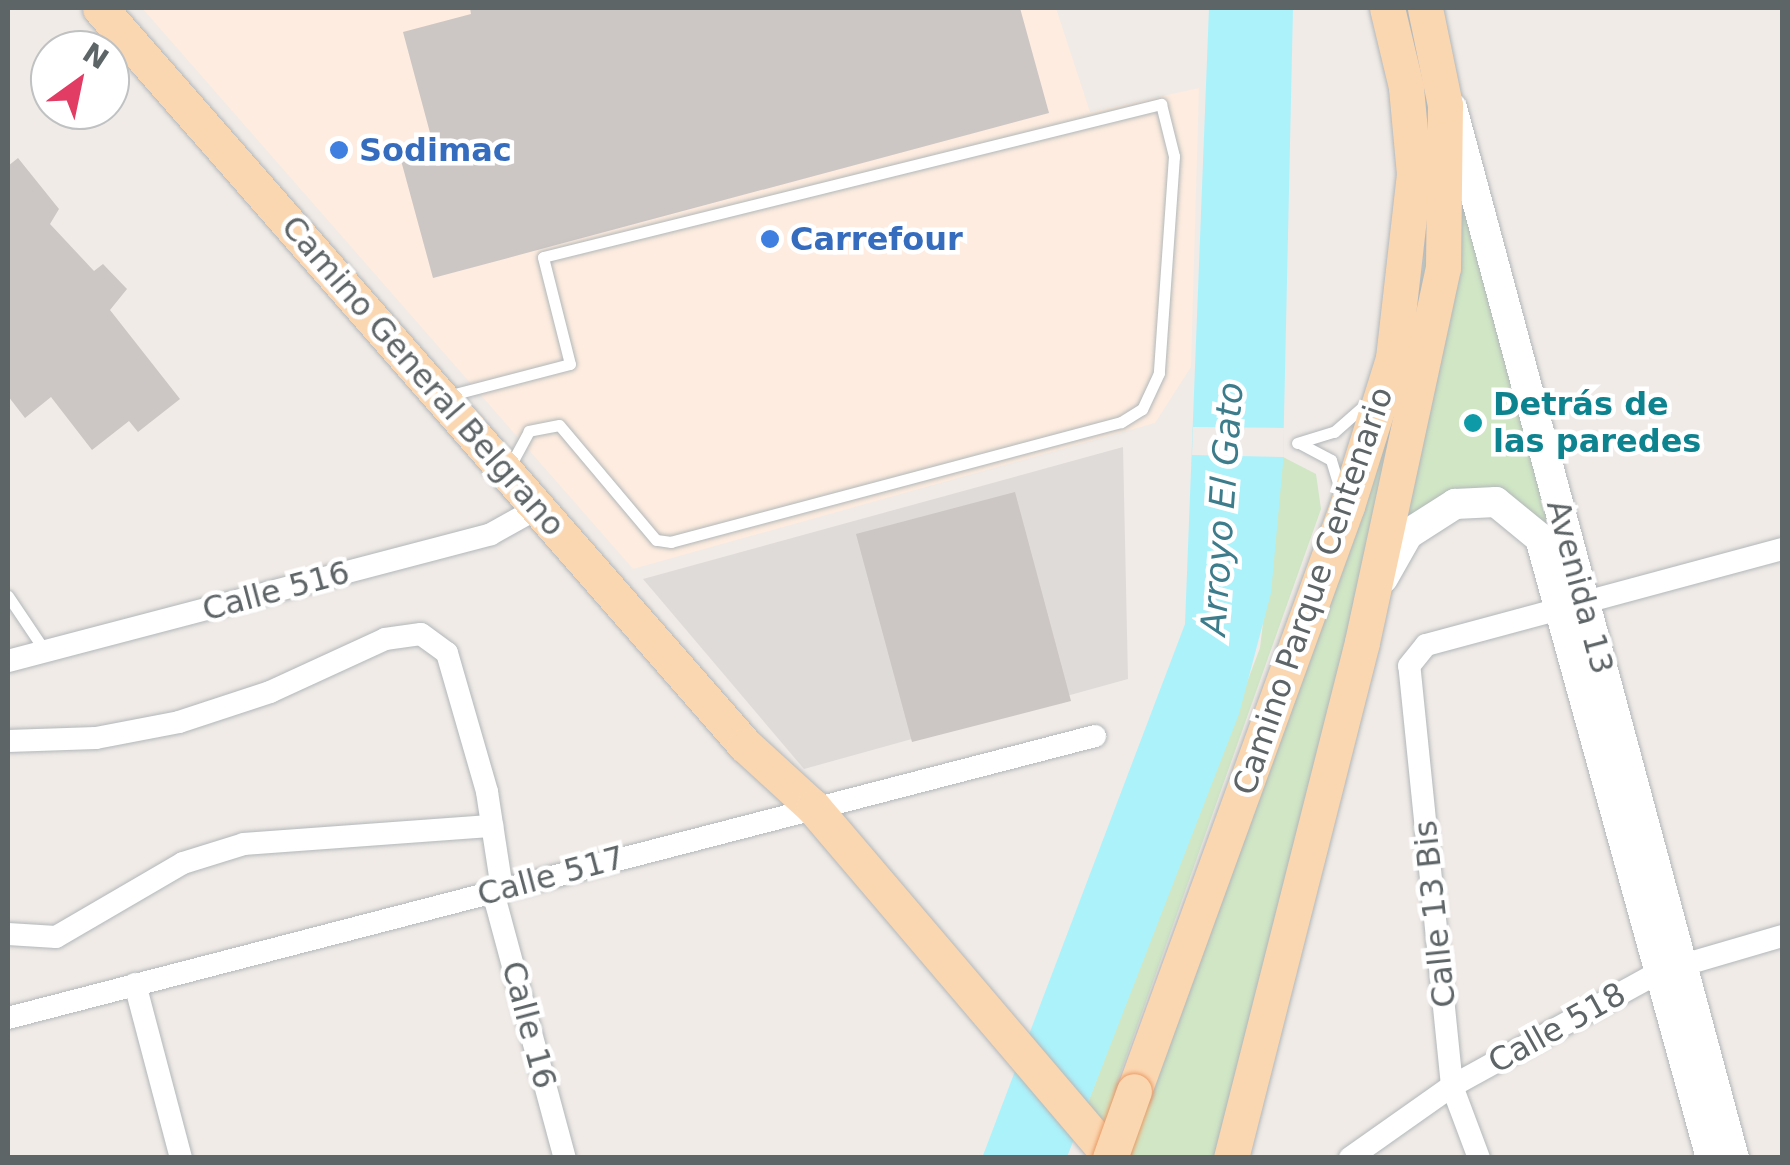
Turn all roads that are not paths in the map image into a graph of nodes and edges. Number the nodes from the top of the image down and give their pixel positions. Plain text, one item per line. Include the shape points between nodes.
1 (100, 8) edge
2 (1386, 8) edge
3 (1426, 11) edge
4 (1397, 341) junction
5 (442, 398) junction
6 (507, 472) junction
7 (538, 508) junction
8 (1334, 543) junction
9 (1782, 549) edge
10 (8, 596) edge
11 (1571, 603) junction
12 (1368, 613) junction
13 (45, 651) junction
14 (8, 662) edge
15 (1095, 736) dead end
16 (8, 741) edge
17 (803, 811) junction
18 (492, 826) junction
19 (497, 891) junction
20 (8, 934) edge
21 (1782, 936) edge
22 (1668, 968) junction
23 (136, 984) junction
24 (8, 1018) edge
25 (1452, 1086) junction
26 (1094, 1149) edge
27 (181, 1158) edge
28 (565, 1158) edge
29 (1231, 1158) edge
30 (1350, 1158) edge
31 (1479, 1158) edge
32 (1711, 1158) edge
33 (1734, 1158) edge

1 - 5 main road, Camino General Belgrano
2 - 4 main road, Camino Parque Centenario via 1413,146
3 - 11 main road, Avenida 13
3 - 12 main road, Camino Parque Centenario via 1445,105 1446,238
4 - 8 main road, Camino Parque Centenario
4 - 8 lane via 1360,412 1334,432 1297,443 1324,453 1336,470
5 - 6 main road, Camino General Belgrano
5 - 6 lane via 570,364 543,257 1161,104 1174,156 1159,373 1142,409 1122,422 671,542 656,540 559,426 529,431
6 - 7 main road, Camino General Belgrano
7 - 13 street, Calle 516 via 491,534
7 - 17 main road, Camino General Belgrano
8 - 26 main road, Camino Parque Centenario, bridge via 1134,1092
9 - 11 street
10 - 13 lane
11 - 12 main road, Avenida 13 via 1532,527 1482,500 1438,511 1408,534
11 - 22 main road, Avenida 13
11 - 25 street, Calle 13 Bis via 1426,645 1409,666
12 - 29 main road, Camino Parque Centenario
13 - 14 street, Calle 516
15 - 17 street, Calle 517
16 - 18 street, Calle 16 via 96,738 179,722 270,692 385,639 421,634 447,654
17 - 19 street, Calle 517
17 - 26 main road, Camino General Belgrano
18 - 19 street, Calle 16
18 - 20 street via 244,844 183,863 56,936
19 - 23 street, Calle 517
19 - 28 street, Calle 16
21 - 22 street, Calle 518
22 - 25 street, Calle 518
22 - 32 main road, Avenida 13
22 - 33 main road, Avenida 13
23 - 24 street, Calle 517
23 - 27 street
25 - 30 street, Calle 518
25 - 31 street, Calle 13 Bis

